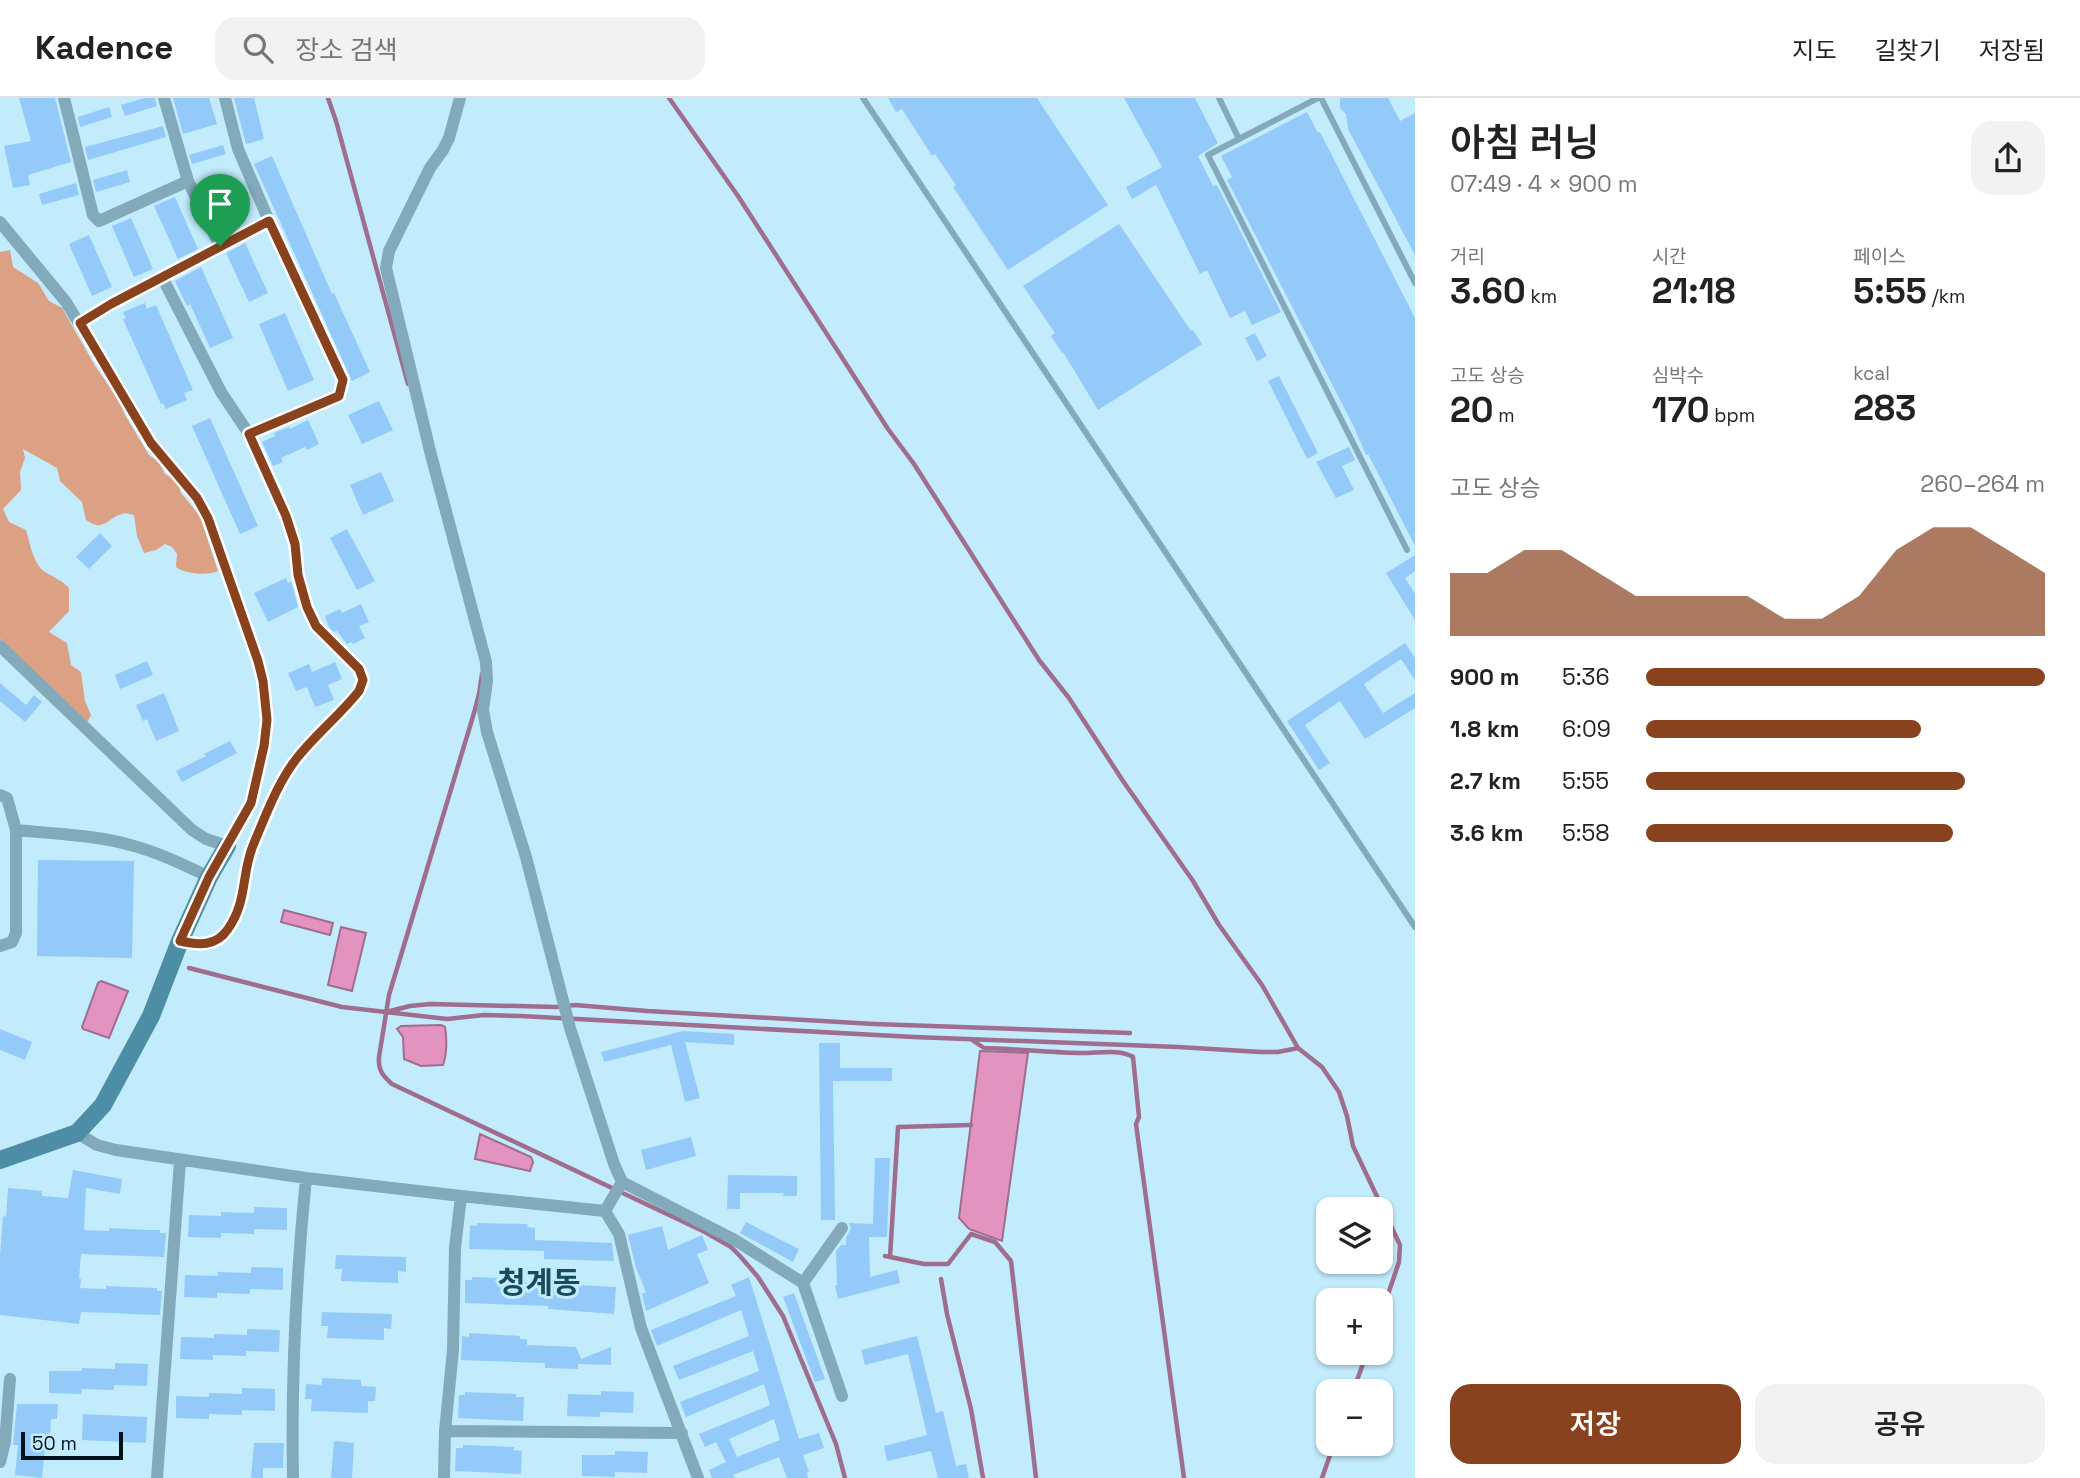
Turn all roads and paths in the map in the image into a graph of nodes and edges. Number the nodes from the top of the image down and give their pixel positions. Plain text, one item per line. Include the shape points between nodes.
1 (64, 98) edge
2 (164, 98) edge
3 (225, 98) edge
4 (460, 98) edge
5 (863, 98) edge
6 (1219, 98) edge
7 (1320, 98) edge
8 (1240, 139) junction
9 (188, 181) junction
10 (269, 221) junction
11 (0, 222) edge
12 (220, 246) junction
13 (162, 277) junction
14 (1415, 283) edge
15 (80, 323) junction
16 (249, 434) junction
17 (1407, 550) dead end
18 (0, 646) edge
19 (0, 795) edge
20 (16, 830) junction
21 (227, 846) junction
22 (209, 877) junction
23 (1415, 927) edge
24 (180, 941) junction
25 (0, 946) edge
26 (77, 1133) junction
27 (0, 1160) edge
28 (180, 1161) junction
29 (306, 1178) junction
30 (619, 1188) junction
31 (461, 1196) junction
32 (605, 1211) junction
33 (842, 1228) dead end
34 (803, 1283) junction
35 (10, 1379) dead end
36 (842, 1396) dead end
37 (445, 1431) junction
38 (681, 1433) junction
39 (0, 1462) edge
40 (157, 1478) edge
41 (293, 1478) edge
42 (444, 1478) edge
43 (698, 1478) edge

1 - 9 street via 93,215 99,222
2 - 9 street
3 - 10 street via 238,149
4 - 30 street via 449,138 389,251 386,268 486,662 483,710 487,732
5 - 23 lane
6 - 8 lane
7 - 8 lane
7 - 14 lane
8 - 17 lane via 1208,155
9 - 12 street
10 - 12 street
10 - 16 street via 343,380 339,396
11 - 15 street
12 - 13 street
13 - 15 street
13 - 16 street via 220,392
15 - 21 street via 151,443 208,518 263,681 264,746 251,803
16 - 24 street via 286,516 307,607 316,626 359,669 363,680 359,691 296,759 284,780 253,846 241,902 228,929 212,942
18 - 21 street via 192,830
19 - 20 street via 7,798
20 - 22 street via 135,846
20 - 25 street via 16,933 12,942
21 - 22 street
22 - 24 street
24 - 26 street via 133,1053 103,1105
26 - 27 street
26 - 28 street via 97,1145
28 - 29 street
28 - 40 street
29 - 31 street
29 - 41 street via 292,1381
30 - 32 street
30 - 34 street via 735,1240
31 - 32 street
31 - 37 street
32 - 38 street via 619,1234 641,1328
33 - 34 street
34 - 36 street
35 - 39 street
37 - 38 street
37 - 42 street
38 - 43 street

